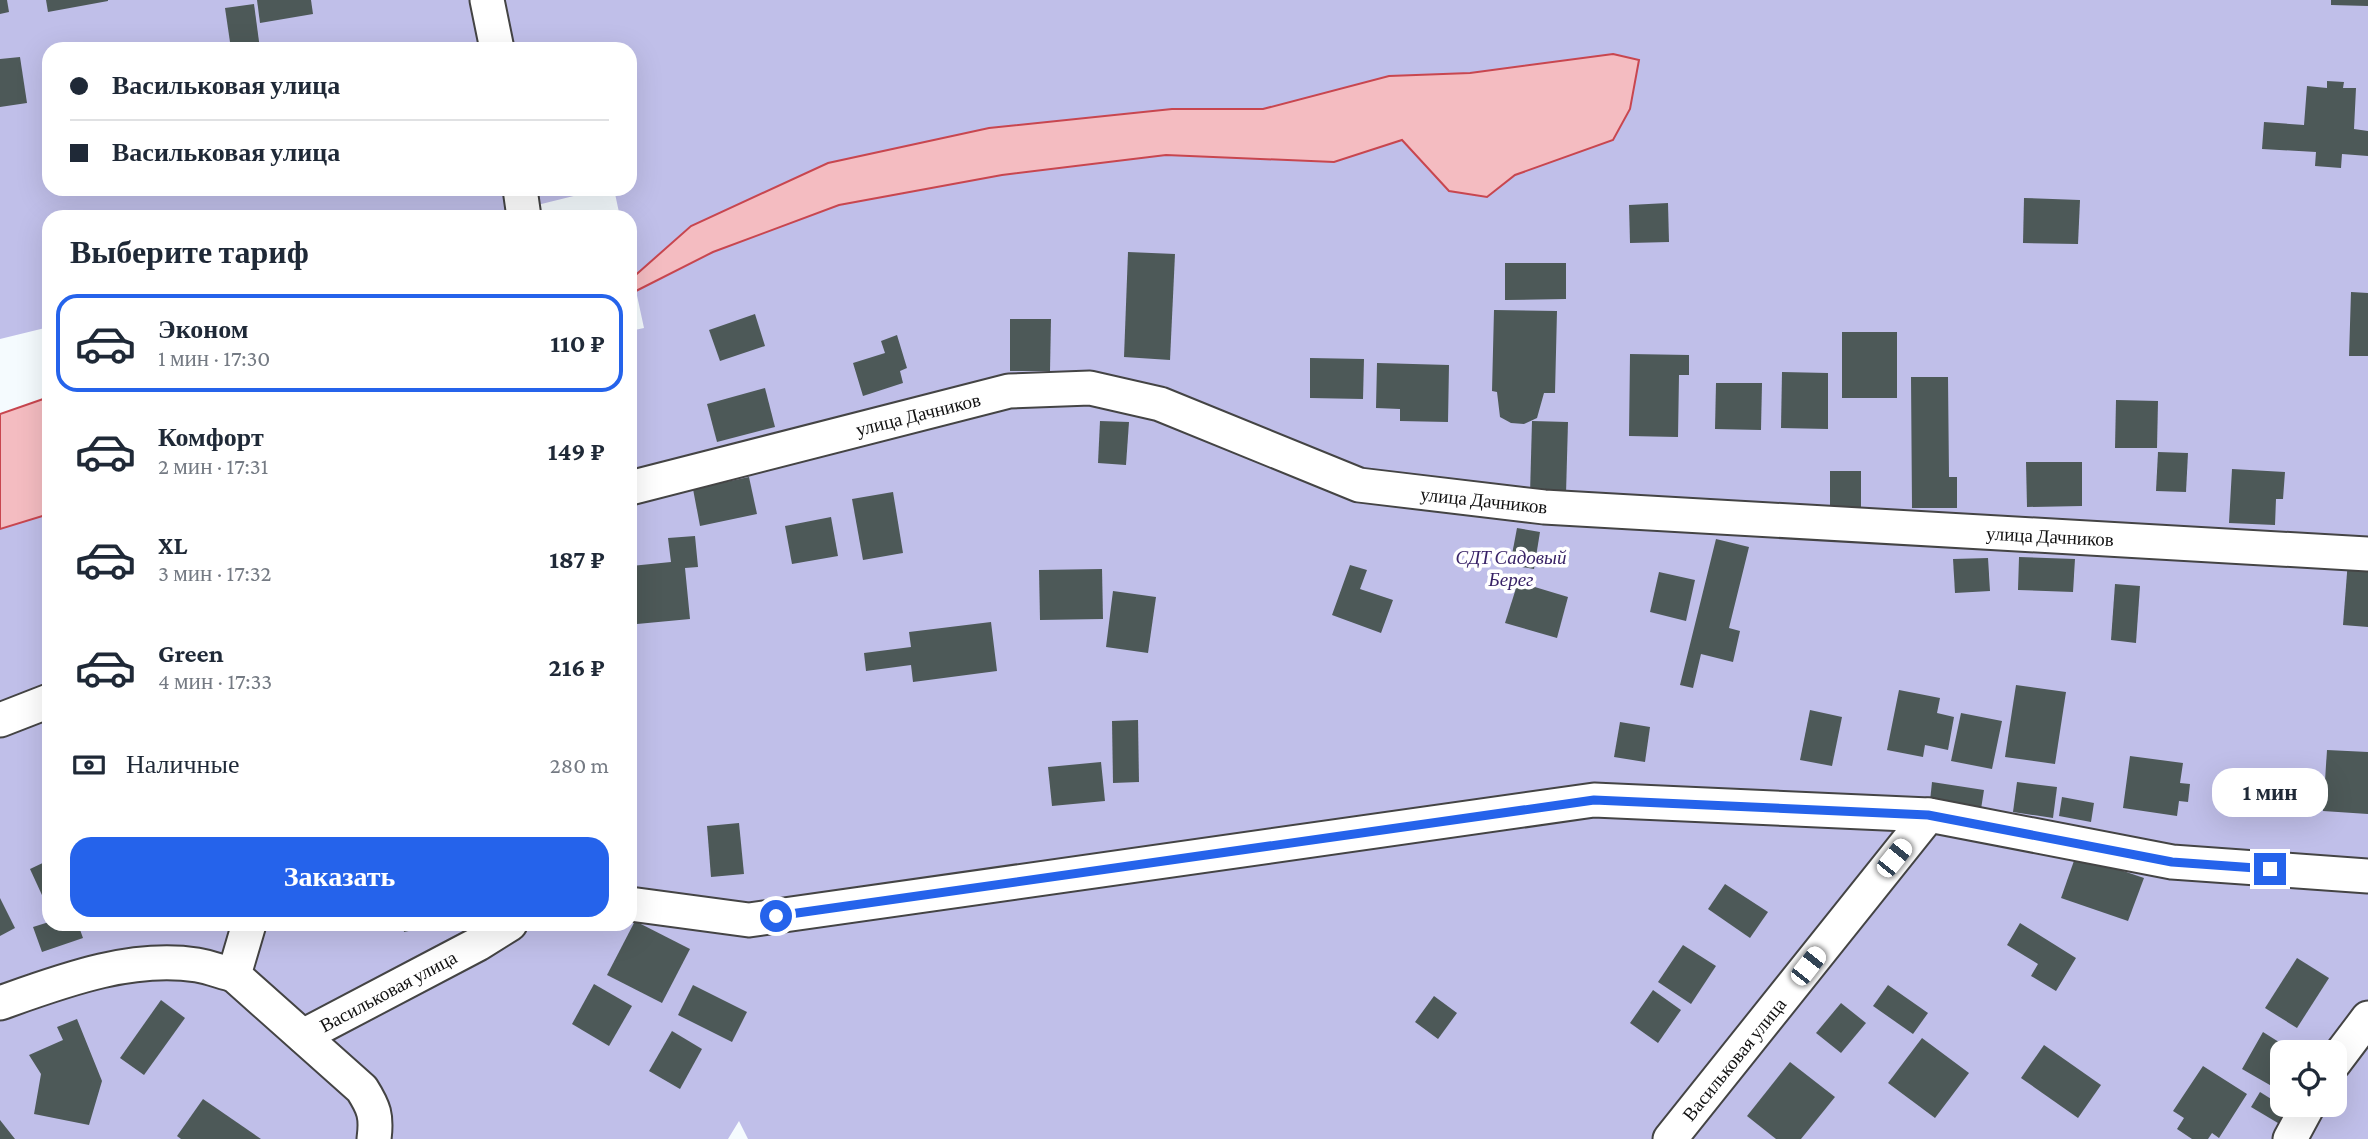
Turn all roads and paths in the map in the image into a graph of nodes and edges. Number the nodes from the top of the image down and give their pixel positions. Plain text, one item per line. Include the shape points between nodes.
1 (487, 0) edge
2 (496, 42) edge
3 (637, 486) edge
4 (2368, 554) edge
5 (42, 704) edge
6 (0, 720) edge
7 (1928, 815) junction
8 (2368, 876) edge
9 (637, 905) edge
10 (247, 931) edge
11 (499, 931) edge
12 (234, 975) junction
13 (0, 1003) edge
14 (2368, 1018) edge
15 (303, 1036) junction
16 (2347, 1046) edge
17 (2302, 1117) edge
18 (374, 1139) edge
19 (1670, 1139) edge
20 (2290, 1139) edge

1 - 2 street
3 - 4 street, улица Дачников via 1009,391 1090,388 1160,404 1359,485 1544,507
5 - 6 street
7 - 8 street via 2172,862
7 - 9 street via 1594,800 749,920
7 - 19 street, Васильковая улица
10 - 12 street
11 - 15 street, Васильковая улица
12 - 13 street via 197,965 116,968
12 - 15 street
14 - 16 street
15 - 18 street via 362,1088 372,1103
17 - 20 street

